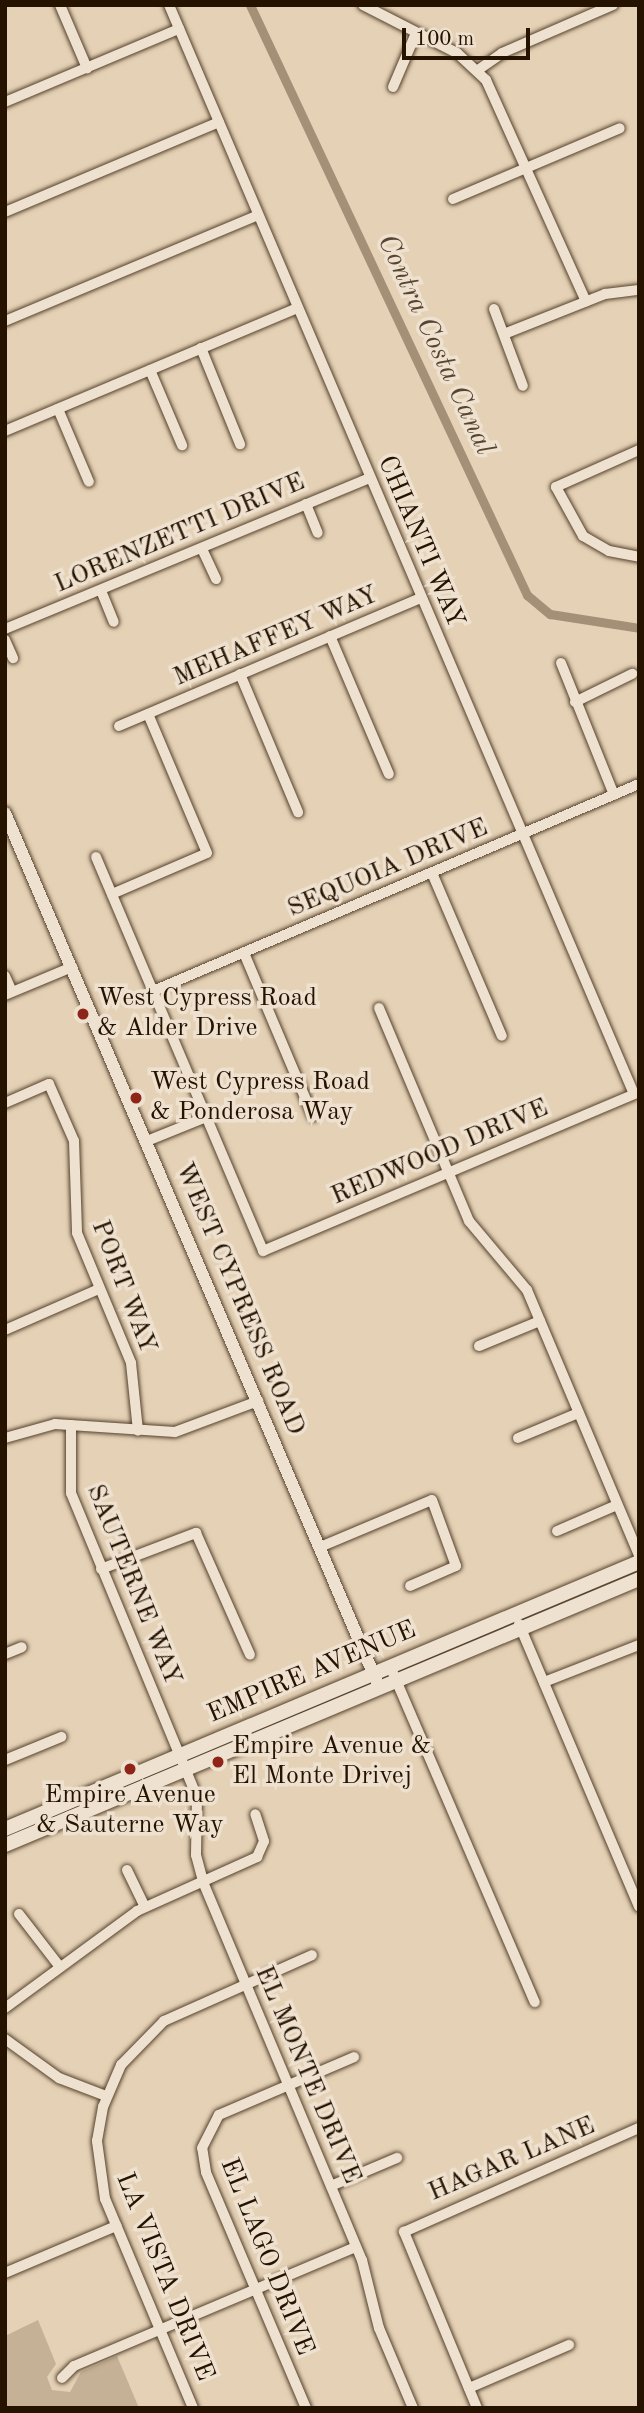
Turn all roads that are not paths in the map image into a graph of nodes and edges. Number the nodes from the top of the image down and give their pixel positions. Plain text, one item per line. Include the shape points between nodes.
1 (60, 5) edge
2 (169, 5) edge
3 (364, 5) edge
4 (613, 5) edge
5 (179, 29) junction
6 (416, 33) junction
7 (87, 68) junction
8 (478, 70) junction
9 (393, 87) dead end
10 (5, 102) edge
11 (219, 122) junction
12 (620, 128) dead end
13 (530, 167) junction
14 (453, 199) dead end
15 (5, 212) edge
16 (258, 215) junction
17 (639, 290) edge
18 (586, 301) junction
19 (297, 309) junction
20 (494, 309) dead end
21 (5, 321) edge
22 (504, 334) junction
23 (201, 348) junction
24 (150, 370) junction
25 (523, 386) dead end
26 (58, 409) junction
27 (5, 431) edge
28 (240, 444) dead end
29 (182, 445) dead end
30 (639, 450) edge
31 (370, 478) junction
32 (89, 482) dead end
33 (306, 505) junction
34 (318, 533) dead end
35 (203, 551) junction
36 (639, 557) edge
37 (216, 579) dead end
38 (102, 593) junction
39 (421, 598) junction
40 (114, 622) dead end
41 (5, 629) edge
42 (330, 636) junction
43 (5, 640) edge
44 (13, 659) dead end
45 (561, 663) dead end
46 (240, 674) junction
47 (632, 674) dead end
48 (575, 702) junction
49 (148, 714) junction
50 (120, 726) dead end
51 (389, 774) dead end
52 (639, 784) edge
53 (614, 794) junction
54 (298, 812) dead end
55 (5, 813) edge
56 (523, 834) junction
57 (96, 857) dead end
58 (432, 873) junction
59 (112, 894) junction
60 (244, 953) junction
61 (72, 967) junction
62 (5, 975) edge
63 (153, 991) junction
64 (9, 993) edge
65 (379, 1008) dead end
66 (502, 1036) dead end
67 (634, 1094) joint
68 (5, 1103) edge
69 (206, 1116) junction
70 (313, 1116) dead end
71 (147, 1142) junction
72 (449, 1173) junction
73 (99, 1289) junction
74 (540, 1321) junction
75 (5, 1330) edge
76 (479, 1346) dead end
77 (258, 1401) junction
78 (578, 1413) junction
79 (71, 1425) junction
80 (138, 1431) junction
81 (5, 1438) edge
82 (518, 1438) dead end
83 (617, 1505) junction
84 (557, 1531) dead end
85 (320, 1547) junction
86 (639, 1555) edge
87 (639, 1562) edge
88 (101, 1569) junction
89 (639, 1579) edge
90 (410, 1586) dead end
91 (515, 1613) junction
92 (521, 1628) junction
93 (639, 1644) edge
94 (22, 1647) dead end
95 (5, 1654) edge
96 (250, 1655) dead end
97 (390, 1666) junction
98 (374, 1673) junction
99 (396, 1681) junction
100 (544, 1682) junction
101 (380, 1688) junction
102 (61, 1737) dead end
103 (5, 1760) edge
104 (183, 1762) junction
105 (255, 1814) dead end
106 (5, 1829) edge
107 (5, 1845) edge
108 (127, 1870) dead end
109 (204, 1882) junction
110 (145, 1907) junction
111 (639, 1907) edge
112 (19, 1914) dead end
113 (312, 1955) dead end
114 (60, 1966) junction
115 (246, 1983) junction
116 (535, 2002) dead end
117 (5, 2008) edge
118 (5, 2039) edge
119 (354, 2057) dead end
120 (289, 2084) junction
121 (106, 2096) junction
122 (639, 2128) edge
123 (397, 2158) dead end
124 (331, 2186) junction
125 (116, 2226) junction
126 (356, 2247) junction
127 (5, 2273) edge
128 (255, 2289) junction
129 (160, 2329) junction
130 (569, 2345) dead end
131 (62, 2378) dead end
132 (469, 2388) junction
133 (193, 2408) edge
134 (306, 2408) edge
135 (412, 2408) edge
136 (477, 2408) edge

1 - 7 street
2 - 5 street, CHIANTI WAY
3 - 6 street
4 - 8 street via 502,53
5 - 7 street
5 - 11 street, CHIANTI WAY
6 - 8 street
6 - 9 street
7 - 10 street
8 - 13 street
11 - 15 street
11 - 16 street, CHIANTI WAY
12 - 13 street
13 - 14 street
13 - 18 street
16 - 19 street, CHIANTI WAY
16 - 21 street
17 - 18 street
18 - 22 street
19 - 23 street
19 - 31 street, CHIANTI WAY
20 - 22 street
22 - 25 street
23 - 24 street
23 - 28 street
24 - 26 street
24 - 29 street
26 - 27 street
26 - 32 street
30 - 36 street via 565,481 556,494 583,536 608,551
31 - 33 street, LORENZETTI DRIVE
31 - 39 street, CHIANTI WAY
33 - 34 street
33 - 35 street, LORENZETTI DRIVE
35 - 37 street
35 - 38 street, LORENZETTI DRIVE
38 - 40 street
38 - 41 street, LORENZETTI DRIVE
39 - 42 street, MEHAFFEY WAY
39 - 56 street, CHIANTI WAY
42 - 46 street, MEHAFFEY WAY
42 - 51 street
43 - 44 street
45 - 48 street
46 - 49 street, MEHAFFEY WAY
46 - 54 street
47 - 48 street
48 - 53 street
49 - 50 street, MEHAFFEY WAY
49 - 59 street, MEHAFFEY WAY via 207,853
52 - 53 street, SEQUOIA DRIVE
53 - 56 street, SEQUOIA DRIVE
55 - 61 street, WEST CYPRESS ROAD
56 - 58 street, SEQUOIA DRIVE
56 - 67 street, CHIANTI WAY
57 - 59 street
58 - 60 street, SEQUOIA DRIVE
58 - 66 street
59 - 63 street
60 - 63 street, SEQUOIA DRIVE
60 - 70 street
61 - 64 street
61 - 71 street, WEST CYPRESS ROAD
62 - 64 street
63 - 69 street
65 - 72 street
67 - 72 street, REDWOOD DRIVE
68 - 73 street, PORT WAY via 50,1084 74,1141 77,1233
69 - 71 street
69 - 72 street, REDWOOD DRIVE via 263,1251
71 - 77 street, WEST CYPRESS ROAD
72 - 74 street via 476,1234 515,1270
73 - 75 street
73 - 80 street, PORT WAY via 136,1381
74 - 76 street
74 - 78 street
77 - 80 street via 184,1430
77 - 85 street, WEST CYPRESS ROAD
78 - 82 street
78 - 83 street
79 - 80 street
79 - 81 street via 39,1425
79 - 88 street, SAUTERNE WAY via 71,1493
83 - 84 street
83 - 86 street
85 - 90 street via 432,1500 456,1566
85 - 98 street, WEST CYPRESS ROAD
87 - 91 main road, EMPIRE AVENUE
88 - 96 street via 196,1533
88 - 104 street, SAUTERNE WAY
89 - 92 main road, EMPIRE AVENUE
91 - 92 street
91 - 97 main road, EMPIRE AVENUE
92 - 99 main road, EMPIRE AVENUE
92 - 100 street
93 - 100 street
94 - 95 street
97 - 98 main road, EMPIRE AVENUE
97 - 99 street
98 - 101 street, WEST CYPRESS ROAD
98 - 104 main road, EMPIRE AVENUE
99 - 101 main road, EMPIRE AVENUE
99 - 116 street
100 - 111 street
101 - 104 main road, EMPIRE AVENUE
102 - 103 street
104 - 106 main road, EMPIRE AVENUE
104 - 107 main road, EMPIRE AVENUE
104 - 109 street, EL MONTE DRIVE via 200,1811 196,1855
105 - 109 street via 264,1841 257,1857
108 - 110 street
109 - 110 street
109 - 115 street, EL MONTE DRIVE
110 - 114 street
112 - 114 street
113 - 115 street, LA VISTA DRIVE
114 - 117 street
115 - 120 street, EL MONTE DRIVE
115 - 121 street, LA VISTA DRIVE via 164,2021 121,2065
118 - 121 street via 59,2078
119 - 120 street, EL LAGO DRIVE
120 - 124 street, EL MONTE DRIVE
120 - 128 street, EL LAGO DRIVE via 219,2115 202,2148 206,2172
121 - 125 street, LA VISTA DRIVE via 98,2163
122 - 132 street, HAGAR LANE via 404,2232
123 - 124 street
124 - 126 street, EL MONTE DRIVE
125 - 127 street
125 - 129 street, LA VISTA DRIVE
126 - 128 street
126 - 135 street, EL MONTE DRIVE via 379,2328
128 - 129 street
128 - 134 street, EL LAGO DRIVE
129 - 131 street via 74,2366
129 - 133 street, LA VISTA DRIVE
130 - 132 street
132 - 136 street

